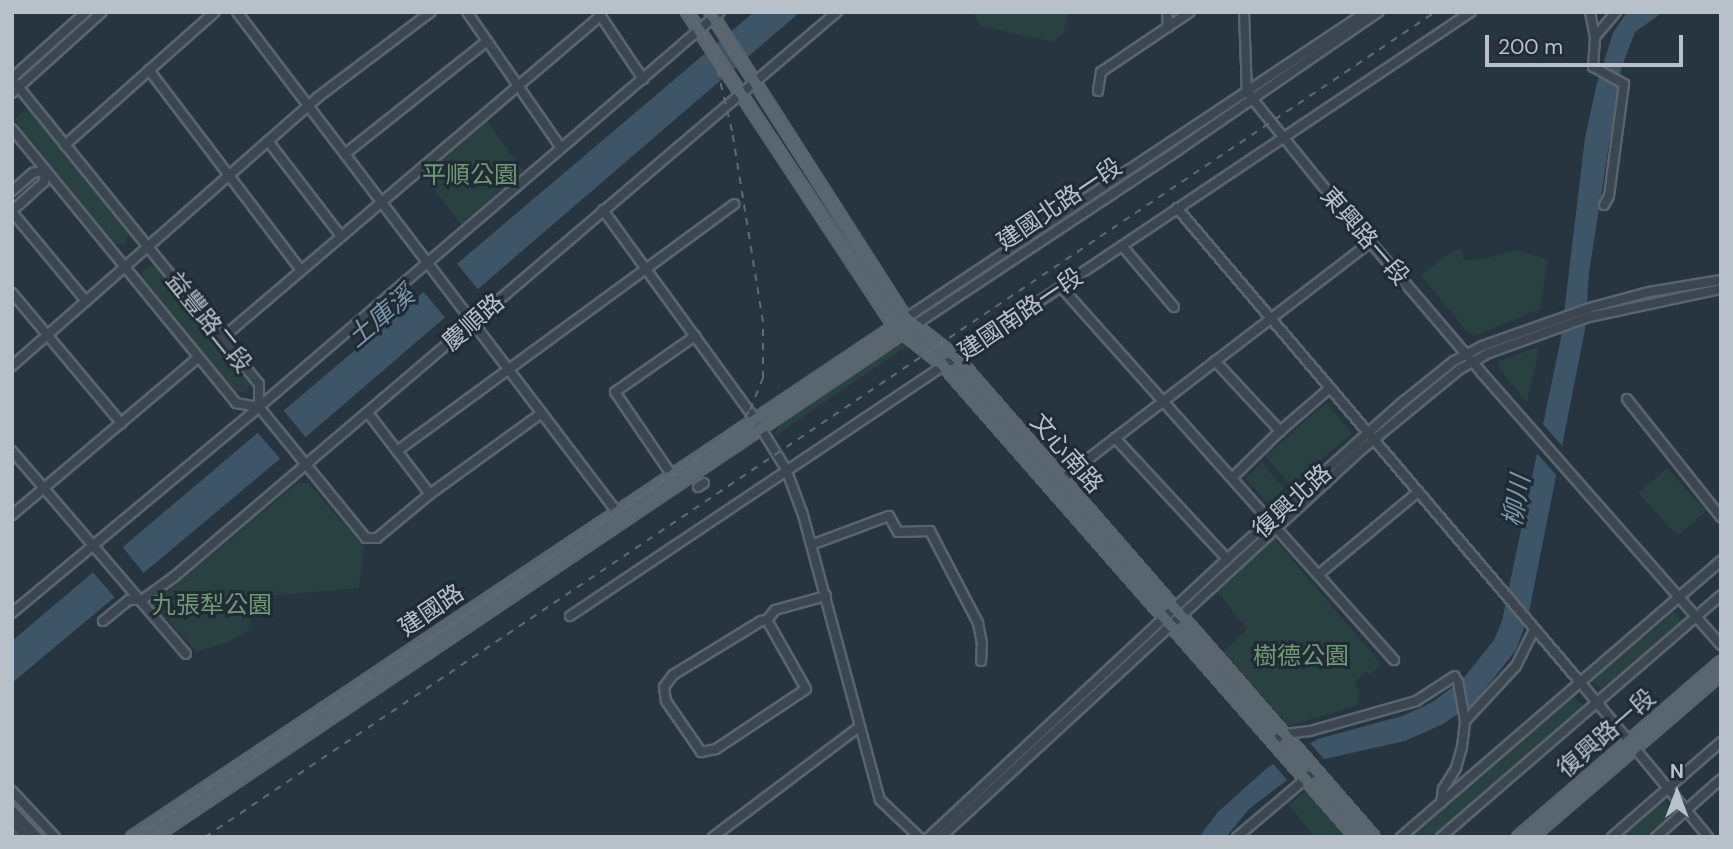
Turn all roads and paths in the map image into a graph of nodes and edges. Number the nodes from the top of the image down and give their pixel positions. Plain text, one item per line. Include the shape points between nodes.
1 (86, 12) edge
2 (103, 12) edge
3 (215, 12) edge
4 (237, 12) edge
5 (431, 12) edge
6 (467, 12) edge
7 (687, 12) edge
8 (837, 12) edge
9 (1167, 12) edge
10 (1191, 12) edge
11 (1244, 12) edge
12 (1366, 12) edge
13 (1378, 12) edge
14 (1471, 12) edge
15 (1590, 12) edge
16 (1616, 12) edge
17 (599, 14) edge
18 (715, 14) edge
19 (1168, 27) junction
20 (700, 32) junction
21 (1595, 37) junction
22 (487, 41) junction
23 (149, 70) junction
24 (12, 78) edge
25 (643, 79) junction
26 (754, 80) junction
27 (518, 85) junction
28 (16, 90) edge
29 (1098, 91) dead end
30 (741, 92) junction
31 (1250, 95) junction
32 (308, 105) junction
33 (12, 129) edge
34 (1283, 137) junction
35 (268, 141) junction
36 (65, 145) junction
37 (561, 148) junction
38 (345, 154) junction
39 (45, 170) junction
40 (228, 175) junction
41 (12, 191) edge
42 (381, 202) junction
43 (734, 204) dead end
44 (1604, 205) dead end
45 (1177, 208) junction
46 (603, 210) junction
47 (12, 211) edge
48 (341, 236) junction
49 (1371, 242) junction
50 (147, 246) junction
51 (1122, 246) junction
52 (428, 262) junction
53 (124, 266) junction
54 (645, 268) junction
55 (301, 271) junction
56 (1721, 280) edge
57 (1061, 287) junction
58 (1721, 289) edge
59 (12, 293) edge
60 (86, 301) junction
61 (1174, 307) dead end
62 (1589, 312) junction
63 (1270, 318) junction
64 (911, 321) junction
65 (473, 322) junction
66 (899, 329) junction
67 (47, 335) junction
68 (695, 336) junction
69 (222, 338) junction
70 (956, 357) junction
71 (198, 358) junction
72 (1470, 358) junction
73 (1215, 361) junction
74 (943, 365) junction
75 (12, 366) edge
76 (508, 369) junction
77 (1330, 388) junction
78 (1627, 399) dead end
79 (1164, 400) junction
80 (259, 407) junction
81 (368, 413) junction
82 (542, 413) junction
83 (121, 423) junction
84 (758, 423) junction
85 (1280, 431) junction
86 (1370, 437) junction
87 (1115, 438) junction
88 (12, 451) edge
89 (397, 451) junction
90 (306, 466) junction
91 (786, 469) junction
92 (671, 474) junction
93 (1232, 478) junction
94 (1062, 479) junction
95 (44, 488) junction
96 (1418, 492) junction
97 (430, 494) junction
98 (616, 511) junction
99 (12, 515) edge
100 (1721, 517) edge
101 (1271, 520) junction
102 (1277, 528) junction
103 (95, 545) junction
104 (811, 545) junction
105 (1227, 559) junction
106 (1721, 561) edge
107 (1318, 575) junction
108 (1721, 595) edge
109 (826, 596) junction
110 (1681, 596) junction
111 (142, 600) junction
112 (1179, 611) junction
113 (12, 613) edge
114 (1697, 615) junction
115 (570, 616) dead end
116 (103, 621) dead end
117 (767, 621) junction
118 (1168, 623) junction
119 (1534, 630) junction
120 (1721, 645) edge
121 (186, 654) dead end
122 (1394, 660) dead end
123 (981, 661) dead end
124 (1721, 662) edge
125 (1721, 674) edge
126 (1580, 682) junction
127 (1597, 703) junction
128 (1465, 718) junction
129 (859, 727) junction
130 (1284, 734) junction
131 (1273, 741) junction
132 (1721, 742) edge
133 (1631, 745) junction
134 (1314, 768) junction
135 (1303, 776) junction
136 (1721, 779) edge
137 (1668, 789) junction
138 (12, 792) edge
139 (12, 798) edge
140 (1441, 803) junction
141 (12, 810) edge
142 (1685, 810) junction
143 (12, 822) edge
144 (26, 837) edge
145 (37, 837) edge
146 (48, 837) edge
147 (55, 837) edge
148 (132, 837) edge
149 (155, 837) edge
150 (713, 837) edge
151 (919, 837) edge
152 (929, 837) edge
153 (941, 837) edge
154 (1237, 837) edge
155 (1356, 837) edge
156 (1374, 837) edge
157 (1401, 837) edge
158 (1441, 837) edge
159 (1518, 837) edge
160 (1532, 837) edge
161 (1612, 837) edge
162 (1656, 837) edge
163 (1708, 837) edge

1 - 24 street
2 - 28 street
3 - 23 street
4 - 32 street
5 - 32 street
6 - 22 street
7 - 20 main road
8 - 26 street, 慶順路
9 - 19 street
10 - 19 street
11 - 31 street
12 - 31 street, 建國北路一段
13 - 31 street, 建國北路一段
14 - 34 street, 建國南路一段
15 - 21 street
16 - 21 street
17 - 25 street
17 - 27 street
18 - 20 street
18 - 26 main road, 文心南路
19 - 29 street via 1101,72
20 - 25 street
20 - 30 main road, 文心南路
21 - 44 street via 1596,68 1624,84
22 - 27 street
22 - 38 street
23 - 36 street
23 - 40 street
24 - 28 street, 益豐路二段
25 - 37 street
26 - 30 street, 慶順路
26 - 64 main road, 文心南路
27 - 37 street
27 - 42 street
28 - 36 street, 益豐路二段
30 - 46 street, 慶順路
30 - 66 main road, 文心南路
31 - 34 street, 東興路一段
31 - 64 street, 建國北路一段
32 - 35 street
32 - 38 street
33 - 39 street, 益豐路二段
34 - 45 street, 建國南路一段
34 - 49 street, 東興路一段
35 - 40 street
35 - 48 street
36 - 50 street, 益豐路二段
37 - 52 street
38 - 42 street
39 - 41 street via 33,173
39 - 47 street via 44,183
39 - 53 street, 益豐路二段
40 - 50 street
40 - 55 street
42 - 48 street
42 - 52 street
43 - 54 street
45 - 51 street, 建國南路一段
45 - 63 street
46 - 54 street
46 - 65 street, 慶順路
47 - 60 street
48 - 55 street
49 - 63 street
49 - 72 street, 東興路一段
50 - 53 street
50 - 69 street, 益豐路二段
51 - 57 street, 建國南路一段
51 - 61 street
52 - 65 street
52 - 80 street
53 - 60 street
53 - 71 street, 益豐路二段
54 - 68 street
54 - 76 street
55 - 69 street
56 - 62 street, 復興北路 via 1649,292
57 - 70 street, 建國南路一段
57 - 79 street
58 - 62 street, 復興北路
59 - 67 street
60 - 67 street
62 - 72 street, 復興北路
63 - 73 street
63 - 77 street
64 - 66 main road, 建國北路一段
64 - 70 main road, 文心南路
65 - 76 street
65 - 81 street, 慶順路
66 - 74 main road, 文心南路
66 - 84 main road, 建國北路一段
67 - 75 street
67 - 83 street
68 - 84 street
68 - 92 street via 615,392
69 - 80 street, 益豐路二段 via 259,384
70 - 74 street, 建國南路一段
70 - 94 main road, 文心南路
71 - 80 street, 益豐路二段 via 236,403
71 - 83 street
72 - 86 street, 復興北路
72 - 110 street, 東興路一段
73 - 79 street
73 - 85 street
74 - 91 street, 建國南路一段
74 - 118 main road, 文心南路
76 - 82 street
76 - 89 street
77 - 85 street
77 - 86 street
78 - 100 street
79 - 87 street
79 - 93 street
80 - 90 street
80 - 103 street
81 - 89 street
81 - 90 street, 慶順路
82 - 97 street
82 - 98 street
83 - 95 street
84 - 91 street
84 - 92 main road, 建國路
84 - 149 main road, 建國路
85 - 93 street
86 - 96 street
86 - 101 street, 復興北路
86 - 102 street, 復興北路
87 - 94 street
87 - 105 street
88 - 95 street
89 - 97 street
90 - 97 street via 366,538 377,538
90 - 111 street, 慶順路
91 - 104 street
91 - 115 street, 建國南路一段
92 - 98 main road, 建國路
93 - 101 street
94 - 112 main road, 文心南路
95 - 99 street
95 - 103 street
96 - 107 street
96 - 119 street
98 - 148 main road, 建國路
101 - 102 street
101 - 105 street, 復興北路
102 - 107 street
102 - 112 street, 復興北路
103 - 111 street
103 - 113 street
104 - 109 street
104 - 123 street via 890,516 898,532 930,531 978,623
105 - 112 street, 復興北路
106 - 110 street
107 - 122 street
108 - 114 street
109 - 117 street via 775,610
109 - 129 street
110 - 114 street
110 - 126 street
111 - 116 street, 慶順路 via 129,600
111 - 121 street
112 - 118 street, 復興北路
112 - 130 main road, 文心南路
114 - 120 street
114 - 127 street
117 - 117 street via 806,689 716,749 701,752 666,701 664,687 673,675
118 - 131 main road, 文心南路
118 - 152 street, 復興北路
118 - 153 street, 復興北路
119 - 126 street
119 - 128 street via 1516,666
124 - 133 main road, 復興路一段
125 - 133 main road, 復興路一段
126 - 127 street
126 - 140 street
127 - 133 street
127 - 158 street
128 - 130 street via 1457,679 1416,701 1310,732
128 - 140 street via 1457,768 1443,789
129 - 150 street
129 - 151 street via 882,804
130 - 131 street
130 - 134 main road, 文心南路
131 - 135 main road, 文心南路
132 - 137 street
133 - 137 street
133 - 159 main road, 復興路一段
133 - 160 main road, 復興路一段
134 - 135 street
134 - 156 main road, 文心南路
135 - 154 street
135 - 155 main road, 文心南路
136 - 142 street
137 - 142 street
137 - 161 street
138 - 147 street
139 - 146 street
140 - 157 street
141 - 145 street
142 - 162 street
142 - 163 street
143 - 144 street

